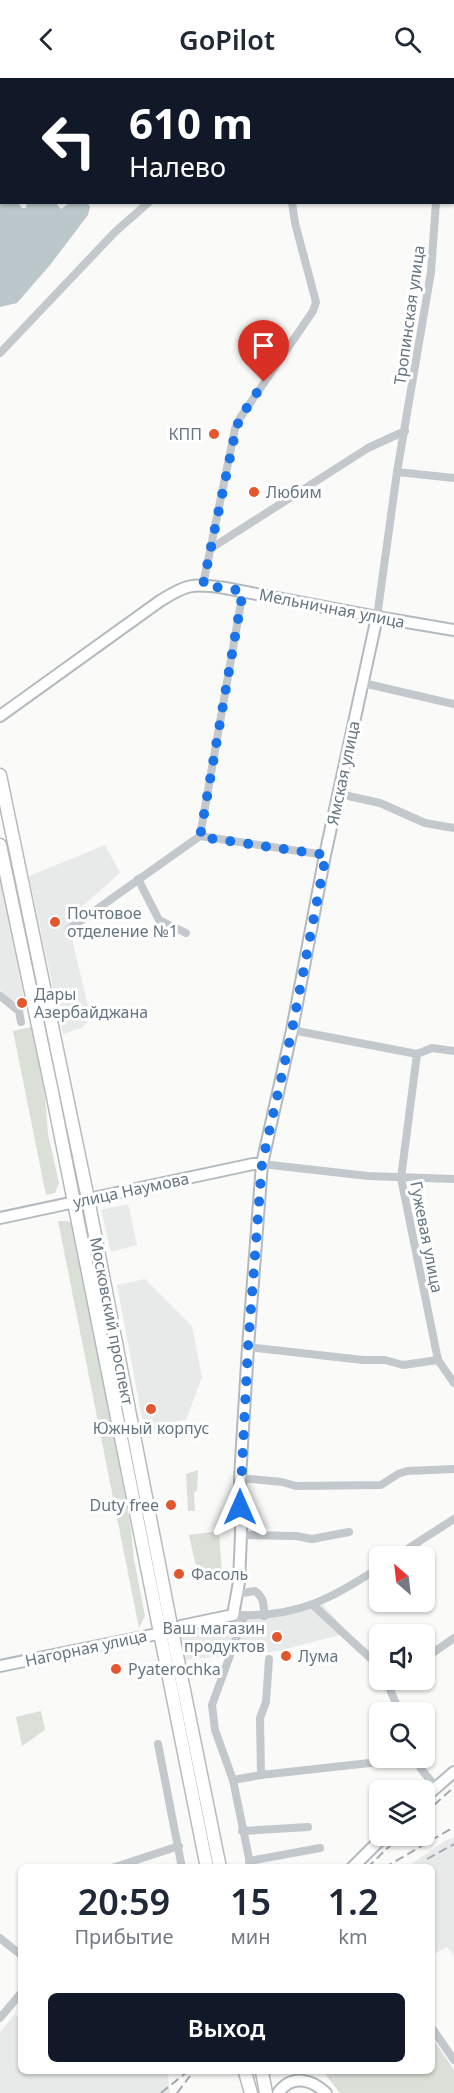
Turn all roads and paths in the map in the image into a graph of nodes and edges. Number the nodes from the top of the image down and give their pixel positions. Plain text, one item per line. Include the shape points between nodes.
1 (146, 204) edge
2 (292, 204) edge
3 (436, 204) edge
4 (0, 353) edge
5 (405, 431) junction
6 (397, 471) junction
7 (454, 477) edge
8 (210, 549) junction
9 (203, 585) junction
10 (243, 591) junction
11 (377, 617) junction
12 (454, 630) edge
13 (363, 683) junction
14 (454, 704) edge
15 (0, 716) edge
16 (0, 775) edge
17 (339, 794) junction
18 (454, 828) edge
19 (200, 837) junction
20 (0, 845) edge
21 (326, 855) junction
22 (138, 879) junction
23 (69, 929) dead end
24 (186, 933) dead end
25 (0, 996) edge
26 (21, 1022) dead end
27 (292, 1030) junction
28 (454, 1051) edge
29 (417, 1054) junction
30 (262, 1164) junction
31 (401, 1178) junction
32 (454, 1179) edge
33 (88, 1199) junction
34 (74, 1202) junction
35 (0, 1218) edge
36 (248, 1347) junction
37 (438, 1360) junction
38 (454, 1383) edge
39 (454, 1469) edge
40 (240, 1478) junction
41 (454, 1519) edge
42 (350, 1532) dead end
43 (241, 1534) junction
44 (412, 1546) edge
45 (369, 1574) edge
46 (237, 1594) junction
47 (313, 1605) junction
48 (233, 1615) junction
49 (264, 1616) junction
50 (165, 1632) junction
51 (454, 1638) edge
52 (435, 1651) edge
53 (369, 1656) edge
54 (270, 1659) dead end
55 (0, 1666) edge
56 (158, 1744) dead end
57 (369, 1763) edge
58 (421, 1768) edge
59 (454, 1772) edge
60 (261, 1775) junction
61 (233, 1780) junction
62 (436, 1787) joint
63 (308, 1827) dead end
64 (243, 1831) junction
65 (179, 1846) junction
66 (374, 1846) edge
67 (320, 1848) dead end
68 (124, 1864) edge
69 (181, 1864) edge
70 (206, 1864) edge
71 (219, 1864) edge
72 (250, 1864) edge
73 (356, 1864) edge
74 (0, 1938) edge
75 (18, 1953) edge
76 (18, 1997) edge
77 (0, 2018) edge
78 (435, 2032) edge
79 (454, 2060) edge
80 (246, 2074) edge
81 (265, 2074) edge
82 (310, 2074) edge
83 (251, 2093) edge
84 (267, 2093) edge
85 (278, 2093) edge
86 (327, 2093) edge

1 - 4 street
2 - 8 street via 316,302 240,418
3 - 5 street, Тропинская улица via 431,273
5 - 6 street, Ямская улица
5 - 8 street via 368,448
6 - 7 street
6 - 11 street, Ямская улица
8 - 9 street
9 - 10 street, Мельничная улица
9 - 15 street, Мельничная улица via 176,591
10 - 11 street, Мельничная улица
10 - 19 street
11 - 12 street, Мельничная улица
11 - 13 street, Ямская улица
13 - 14 street
13 - 17 street, Ямская улица
16 - 33 main road, Московский проспект
17 - 18 street via 380,803 425,823
17 - 21 street, Ямская улица
19 - 21 street
19 - 22 street
20 - 34 main road, Московский проспект
21 - 27 street, Ямская улица
22 - 23 street
22 - 24 street via 159,920
25 - 26 street via 19,1011
27 - 29 street
27 - 30 street, Ямская улица
28 - 29 street via 432,1048
29 - 31 street, Гужевая улица
30 - 31 street
30 - 33 street, улица Наумова
30 - 36 street, Ямская улица
31 - 32 street
31 - 37 street, Гужевая улица
33 - 34 street, улица Наумова
33 - 50 main road, Московский проспект
34 - 35 street, улица Наумова
34 - 50 main road, Московский проспект
36 - 37 street via 403,1365
36 - 40 street, Ямская улица
37 - 38 street, Гужевая улица
39 - 40 street via 407,1472 381,1485 296,1486
40 - 43 street, Ямская улица
41 - 44 street
42 - 43 street via 312,1539
43 - 46 street, Ямская улица
45 - 47 street
46 - 48 street, Ямская улица
46 - 49 street via 259,1594
47 - 49 street
47 - 53 street
48 - 49 street
48 - 50 street, Нагорная улица
48 - 61 street via 244,1617 212,1705 215,1730
50 - 55 street, Нагорная улица
50 - 70 main road, Московский проспект
50 - 71 main road, Московский проспект
51 - 52 street
54 - 60 street via 266,1702 260,1718
56 - 65 street
57 - 60 street
58 - 62 street
59 - 62 street
60 - 61 street
61 - 64 street
63 - 64 street
64 - 72 street
65 - 68 street
65 - 69 street
66 - 73 street
67 - 72 street
74 - 75 street
76 - 77 street
78 - 79 street
80 - 83 main road
81 - 84 main road
82 - 86 street
85 - 86 street via 288,2083 303,2080

